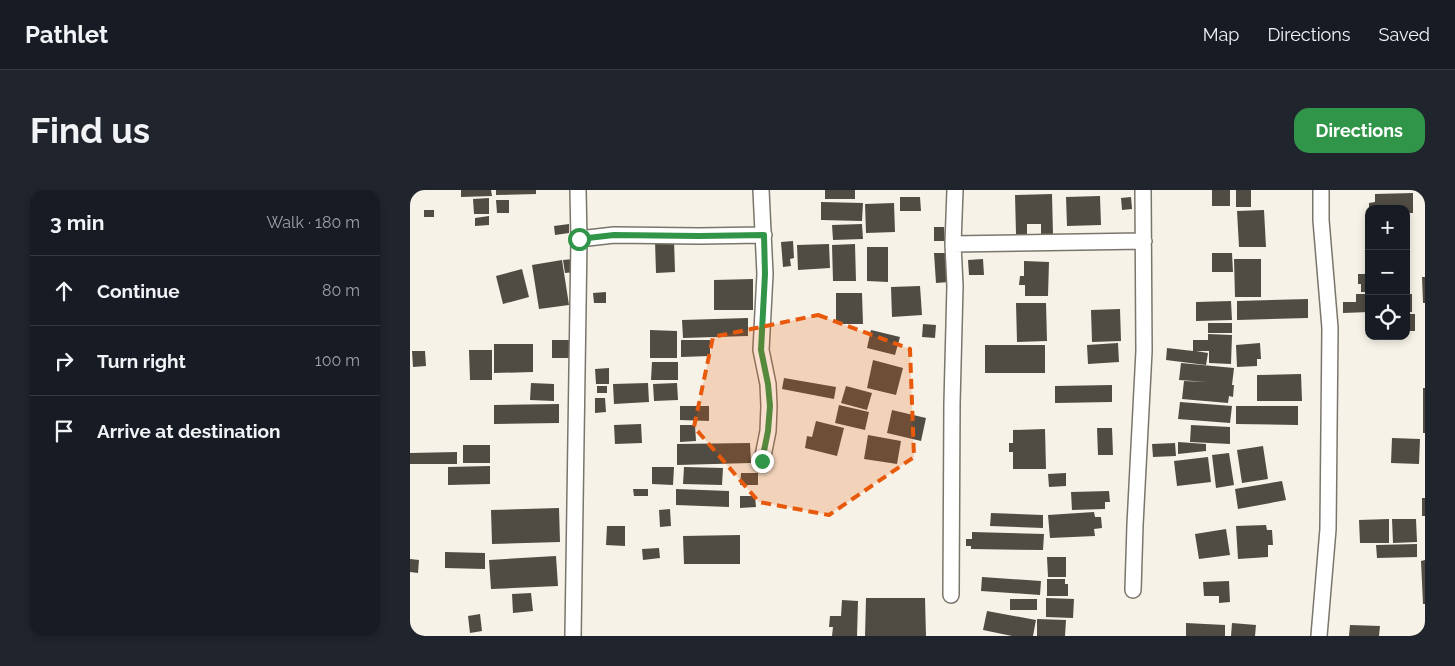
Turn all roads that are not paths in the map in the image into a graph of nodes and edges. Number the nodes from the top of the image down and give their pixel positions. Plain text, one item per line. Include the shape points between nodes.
1 (578, 190) edge
2 (761, 190) edge
3 (955, 190) edge
4 (1143, 190) edge
5 (1321, 190) edge
6 (764, 235) junction
7 (579, 239) junction
8 (1144, 241) junction
9 (953, 244) junction
10 (762, 461) dead end
11 (1133, 590) dead end
12 (951, 595) dead end
13 (573, 636) edge
14 (1319, 636) edge

1 - 7 street
2 - 6 street
3 - 9 street
4 - 8 street
5 - 14 street via 1330,328 1328,529
6 - 7 street via 614,235
6 - 10 street via 761,350 770,406
7 - 13 street
8 - 9 street
8 - 11 street via 1144,351
9 - 12 street

